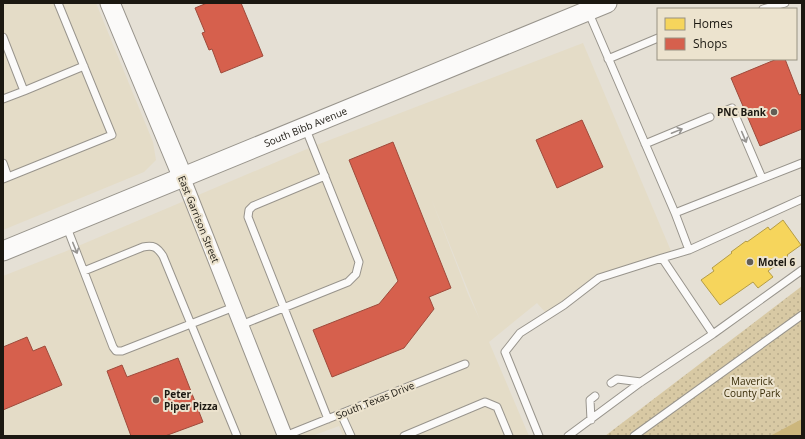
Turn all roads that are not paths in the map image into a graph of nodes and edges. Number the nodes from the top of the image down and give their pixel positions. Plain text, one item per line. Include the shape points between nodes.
1 (58, 3) edge
2 (110, 3) edge
3 (608, 3) edge
4 (785, 3) edge
5 (767, 8) edge
6 (588, 11) junction
7 (3, 37) edge
8 (657, 38) edge
9 (608, 58) junction
10 (84, 66) junction
11 (24, 91) junction
12 (3, 99) edge
13 (725, 111) dead end
14 (710, 117) dead end
15 (305, 127) junction
16 (645, 144) junction
17 (3, 163) edge
18 (802, 163) edge
19 (325, 176) junction
20 (6, 178) edge
21 (183, 178) junction
22 (762, 178) junction
23 (802, 199) edge
24 (675, 213) junction
25 (66, 225) junction
26 (689, 250) junction
27 (3, 251) edge
28 (662, 258) junction
29 (802, 270) edge
30 (84, 271) junction
31 (234, 307) junction
32 (284, 308) junction
33 (802, 316) edge
34 (192, 324) junction
35 (241, 326) junction
36 (713, 334) junction
37 (465, 364) dead end
38 (641, 382) junction
39 (612, 383) dead end
40 (595, 396) dead end
41 (341, 414) junction
42 (328, 419) junction
43 (591, 420) junction
44 (289, 435) edge
45 (237, 436) edge
46 (351, 436) edge
47 (404, 436) edge
48 (509, 436) edge
49 (539, 436) edge
50 (568, 436) edge
51 (634, 436) edge

1 - 10 lane
2 - 21 main road, East Garrison Street
3 - 6 main road, South Bibb Avenue
4 - 5 lane
6 - 9 lane
6 - 15 main road, South Bibb Avenue
7 - 11 lane
8 - 9 lane
9 - 16 lane
10 - 11 lane
10 - 20 lane via 112,135
11 - 12 lane
13 -> 22 lane via 732,108
16 -> 14 lane
15 - 19 lane
15 - 21 main road, South Bibb Avenue
16 - 24 lane
17 - 20 lane
18 - 22 lane
19 - 32 lane via 360,262 356,274 348,282
19 - 32 lane via 253,206 249,210 248,217
21 - 25 main road, South Bibb Avenue
21 - 31 street, East Garrison Street
22 - 24 lane
23 - 26 lane
24 - 26 lane
25 - 27 main road, South Bibb Avenue
25 -> 30 lane
26 - 28 lane
28 - 36 lane
28 - 49 lane via 599,278 564,305 520,333 505,352
29 - 36 lane
30 - 34 lane via 143,247 158,248
30 - 34 lane via 116,351 122,351
31 - 34 lane
31 - 35 street, East Garrison Street
32 - 35 lane
32 - 42 lane
33 - 51 lane
34 - 45 lane
35 - 44 street, East Garrison Street
36 - 38 lane
37 - 41 lane, South Texas Drive
38 - 39 lane via 617,380
38 - 43 lane
40 - 43 lane via 590,400
41 - 42 lane, South Texas Drive
41 - 46 lane
42 - 44 lane, South Texas Drive
43 - 50 lane
47 - 48 lane via 485,402 496,407

